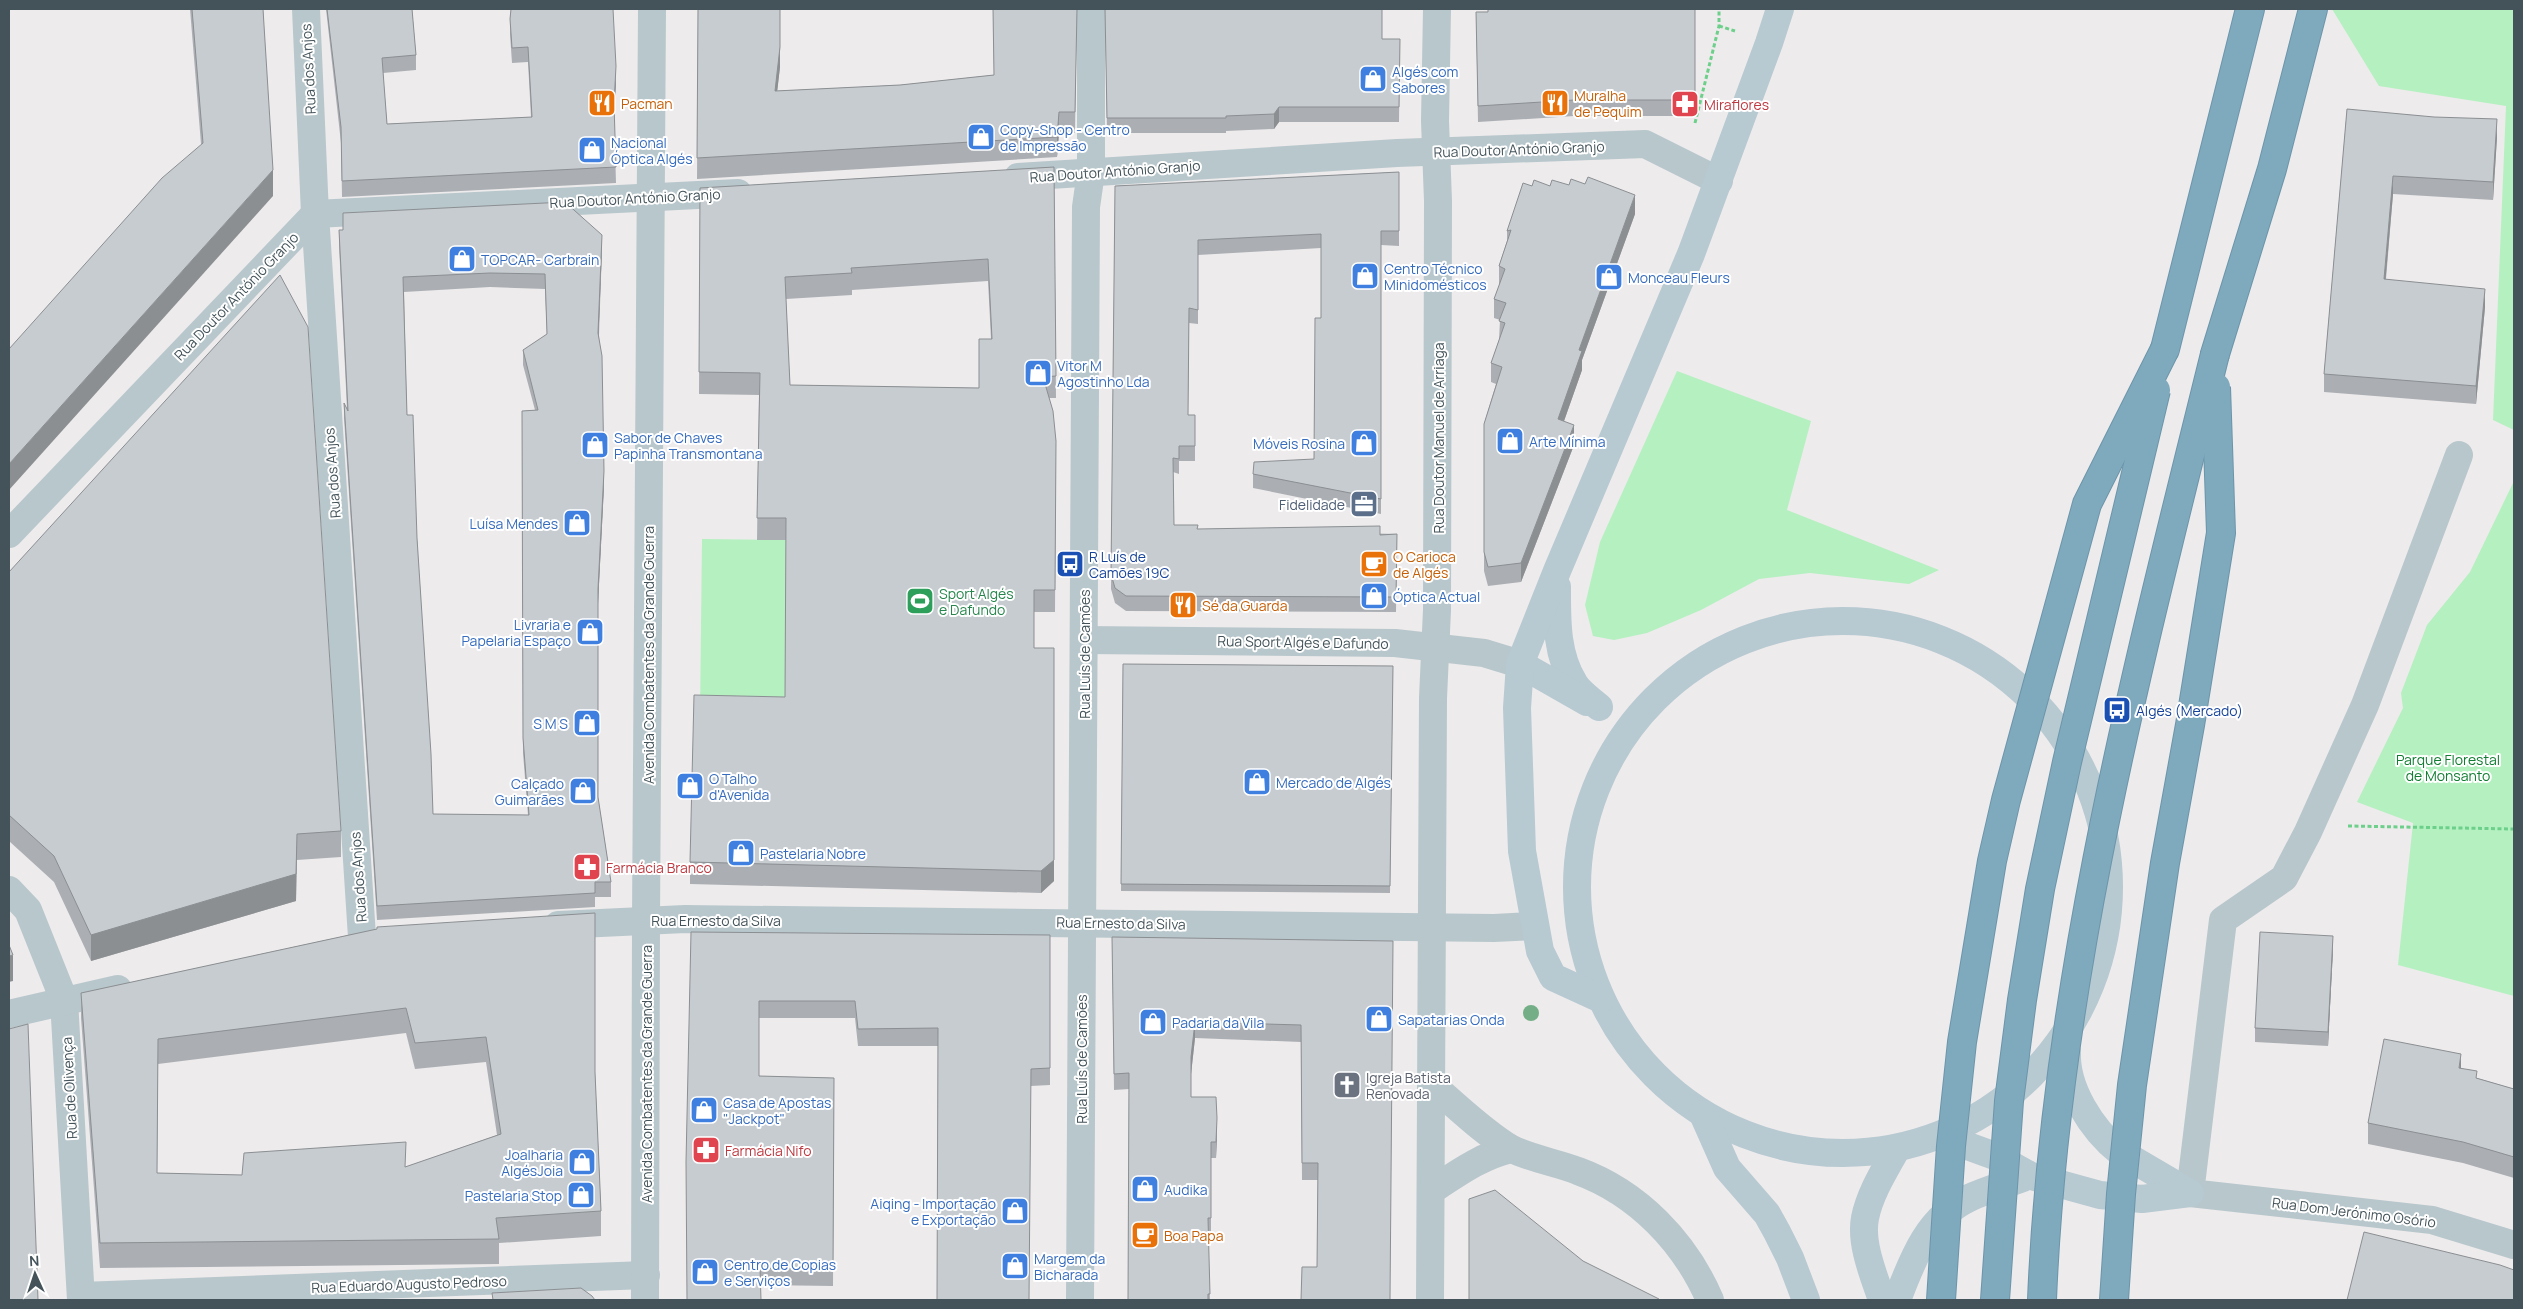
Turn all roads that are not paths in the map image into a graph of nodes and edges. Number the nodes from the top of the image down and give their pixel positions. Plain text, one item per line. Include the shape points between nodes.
1 (306, 9) edge
2 (652, 9) edge
3 (1090, 9) edge
4 (1437, 9) edge
5 (1780, 9) edge
6 (2250, 9) edge
7 (2313, 9) edge
8 (1436, 152) junction
9 (1090, 172) junction
10 (993, 178) edge
11 (1719, 181) junction
12 (759, 191) edge
13 (651, 197) junction
14 (315, 214) junction
15 (2165, 349) junction
16 (2215, 354) junction
17 (2459, 455) dead end
18 (9, 534) edge
19 (1557, 571) junction
20 (1084, 640) junction
21 (1435, 647) junction
22 (1520, 664) junction
23 (1655, 699) junction
24 (1599, 707) junction
25 (9, 890) edge
26 (646, 920) junction
27 (1082, 923) junction
28 (1534, 926) junction
29 (528, 927) edge
30 (1432, 927) junction
31 (391, 935) edge
32 (362, 937) junction
33 (333, 943) edge
34 (141, 984) edge
35 (1601, 999) junction
36 (64, 1000) junction
37 (9, 1014) edge
38 (2068, 1031) junction
39 (1432, 1086) junction
40 (1704, 1114) junction
41 (1940, 1136) junction
42 (1897, 1148) junction
43 (1511, 1149) junction
44 (2031, 1176) junction
45 (1432, 1190) junction
46 (2190, 1193) junction
47 (2514, 1245) edge
48 (646, 1288) edge
49 (81, 1298) edge
50 (1080, 1300) edge
51 (1430, 1300) edge
52 (1710, 1300) edge
53 (1806, 1300) edge
54 (1882, 1300) edge
55 (1898, 1300) edge
56 (1942, 1300) edge
57 (1995, 1300) edge
58 (2042, 1300) edge
59 (2114, 1300) edge

1 - 14 street, Rua dos Anjos
2 - 13 street, Avenida Combatentes da Grande Guerra
3 - 9 street, Rua Luís de Camões
4 - 8 street, Rua Doutor Manuel de Arriaga
5 - 11 street
6 - 15 highway
7 - 16 highway via 2272,169
8 - 9 street, Rua Doutor António Granjo
8 - 11 street, Rua Doutor António Granjo via 1645,144
8 - 21 street, Rua Doutor Manuel de Arriaga
9 - 10 street, Rua Doutor António Granjo
9 - 20 street, Rua Luís de Camões via 1086,207
11 - 19 street via 1685,270
12 - 13 street, Rua Doutor António Granjo
13 - 14 street, Rua Doutor António Granjo
13 - 26 street, Avenida Combatentes da Grande Guerra
14 - 18 street, Rua Doutor António Granjo
14 - 32 street, Rua dos Anjos
15 - 56 highway, bridge via 2087,504 2006,800 1992,861 1962,1042 1951,1146
15 - 57 highway, bridge via 2040,889 2009,1101
16 - 58 highway, bridge via 2092,875 2059,1088
16 - 59 highway, bridge via 2221,533 2165,863 2132,1086 2120,1194
17 - 46 street via 2366,705 2308,832 2284,878 2223,920
19 - 22 street
19 - 24 street via 1557,624 1562,656 1574,684
20 - 21 street, Rua Sport Algés e Dafundo via 1395,643
20 - 27 street, Rua Luís de Camões
21 - 22 street, Rua Sport Algés e Dafundo via 1484,653
21 - 30 street, Rua Doutor Manuel de Arriaga
22 - 24 street via 1574,697
22 - 28 street via 1517,708 1521,836
23 - 24 street via 1622,711
23 - 35 street via 1610,759 1590,805 1580,845 1576,878 1580,928
23 - 38 street via 1690,670 1729,648 1780,630 1816,623 1870,623 1906,629 1957,647 2003,675 2044,712 2075,756 2094,797 2106,840 2110,894 2107,930 2093,982
25 - 36 street, Rua de Olivença via 28,910
26 - 27 street, Rua Ernesto da Silva
26 - 29 street, Rua Ernesto da Silva
26 - 48 street, Avenida Combatentes da Grande Guerra
27 - 30 street, Rua Ernesto da Silva
27 - 50 street, Rua Luís de Camões
28 - 30 street, Rua Ernesto da Silva
28 - 35 street via 1540,951 1553,977
30 - 39 street, Rua Doutor Manuel de Arriaga
31 - 32 street
32 - 33 street
34 - 36 street
35 - 40 street via 1620,1034 1644,1064 1672,1091
36 - 37 street
36 - 49 street, Rua de Olivença
38 - 41 street via 2043,1064 2012,1093 1978,1117
38 - 46 street via 2066,1067 2089,1117 2120,1152
39 - 43 street
39 - 45 street, Rua Doutor Manuel de Arriaga
40 - 42 street via 1764,1142 1797,1149 1830,1153
40 - 53 street via 1727,1168 1767,1214 1777,1232
41 - 42 street
41 - 44 street via 1995,1156
42 - 54 street via 1876,1186 1865,1218 1868,1250
43 - 45 street via 1475,1162
43 - 52 street via 1583,1172 1625,1195 1654,1218 1681,1248
44 - 46 street via 2100,1195 2142,1199
44 - 55 street via 1967,1199 1938,1222 1915,1252
45 - 51 street, Rua Doutor Manuel de Arriaga
46 - 47 street, Rua Dom Jerónimo Osório via 2432,1220
48 - 49 street, Rua Eduardo Augusto Pedroso

